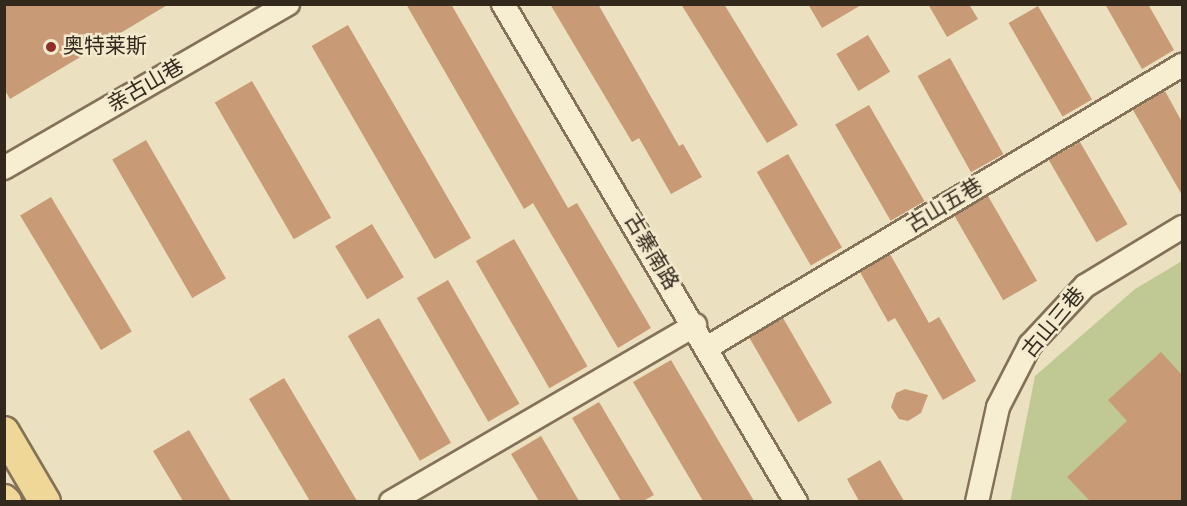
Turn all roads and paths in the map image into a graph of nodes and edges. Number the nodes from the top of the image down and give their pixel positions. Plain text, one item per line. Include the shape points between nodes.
1 (288, 4) edge
2 (503, 4) edge
3 (1182, 66) edge
4 (4, 168) edge
5 (1182, 227) edge
6 (695, 325) junction
7 (708, 347) junction
8 (4, 432) edge
9 (45, 501) edge
10 (391, 501) edge
11 (796, 501) edge
12 (977, 501) edge

1 - 4 street, 亲古山巷
2 - 6 street, 古寨南路
3 - 7 street, 古山五巷
5 - 12 street, 古山三巷 via 1085,286 1030,345 998,407
6 - 7 street, 古寨南路
6 - 10 street
7 - 11 street, 古寨南路
8 - 9 main road

